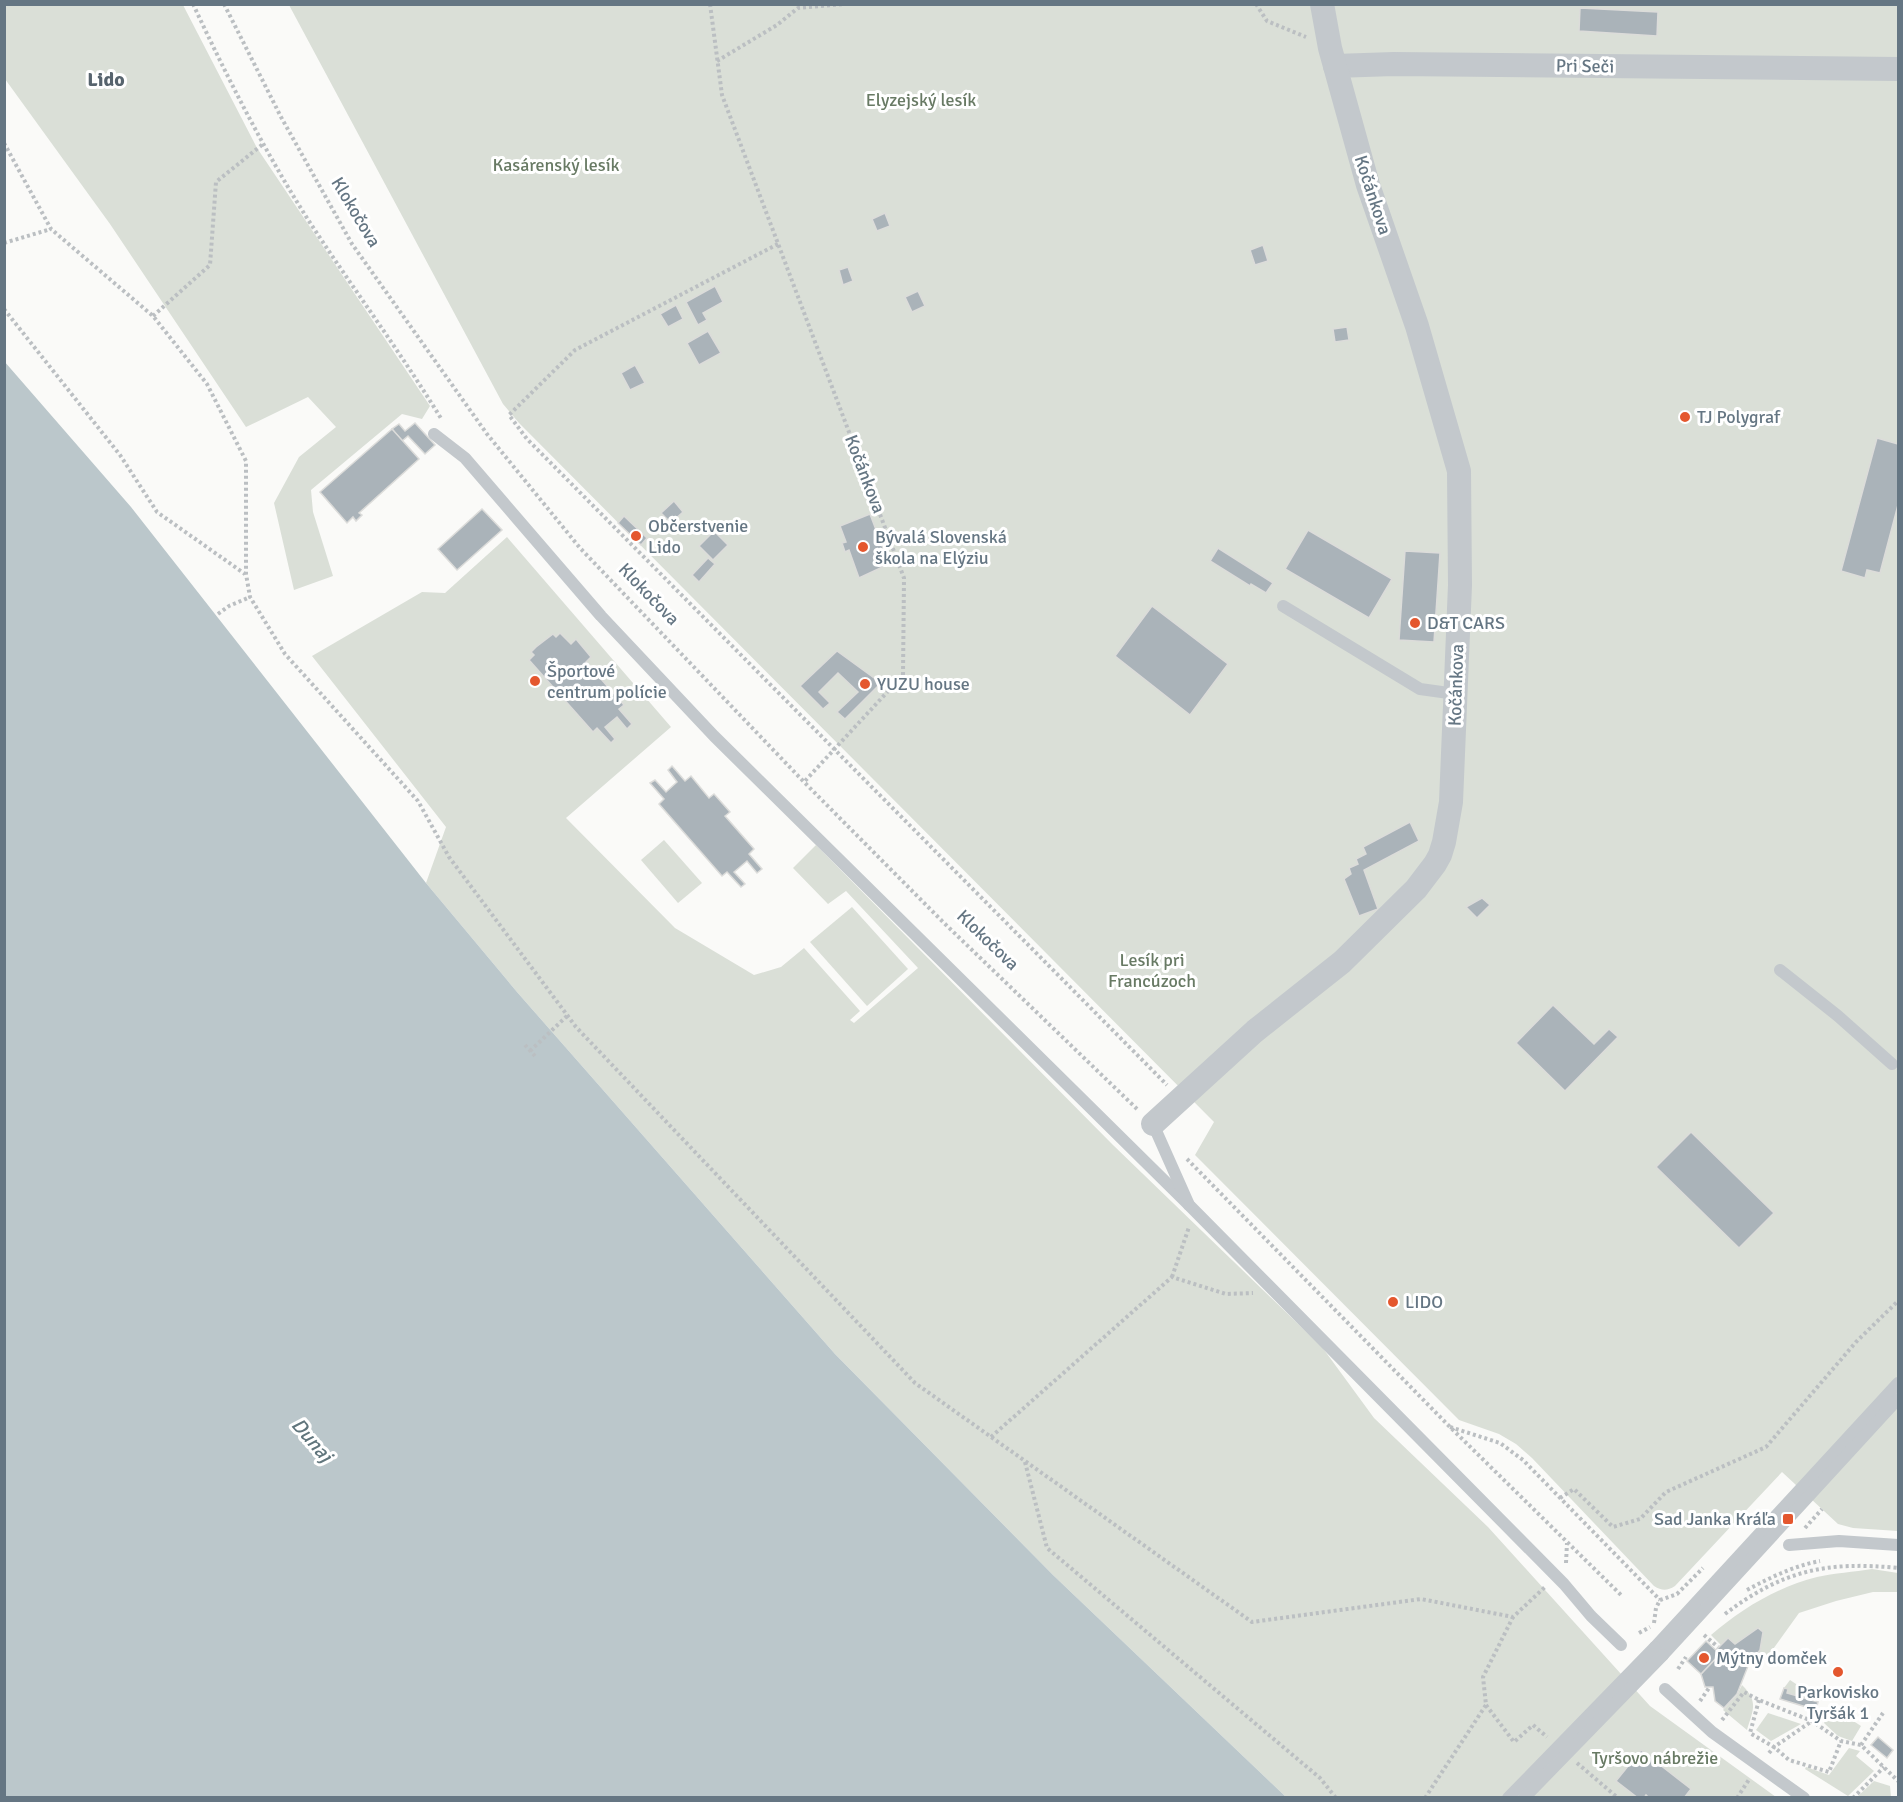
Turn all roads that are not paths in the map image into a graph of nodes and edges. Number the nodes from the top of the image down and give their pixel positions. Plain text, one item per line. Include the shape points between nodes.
1 (1322, 4) edge
2 (1333, 57) junction
3 (1899, 69) edge
4 (434, 434) dead end
5 (1283, 606) dead end
6 (1456, 694) junction
7 (1780, 970) dead end
8 (1892, 1064) dead end
9 (1153, 1124) joint
10 (1192, 1208) junction
11 (1899, 1383) edge
12 (1899, 1399) edge
13 (1805, 1493) junction
14 (1789, 1545) dead end
15 (1899, 1545) edge
16 (1621, 1645) dead end
17 (1659, 1651) junction
18 (1665, 1689) dead end
19 (1508, 1797) edge
20 (1524, 1797) edge
21 (1804, 1797) edge

1 - 2 street
2 - 3 street, Pri Seči via 1394,64
2 - 6 street, Kočánkova via 1368,185 1417,326 1459,471
4 - 10 lane via 465,458 601,616 714,736
5 - 6 lane via 1420,689
6 - 9 street, Kočánkova via 1451,802 1444,843 1435,864 1416,889 1342,963 1255,1031
7 - 8 lane
9 - 10 lane
10 - 16 lane
11 - 13 lane
12 - 13 lane
13 - 17 lane
14 - 15 lane via 1839,1541
17 - 19 lane, bridge
17 - 20 lane, bridge
18 - 21 lane via 1712,1732

